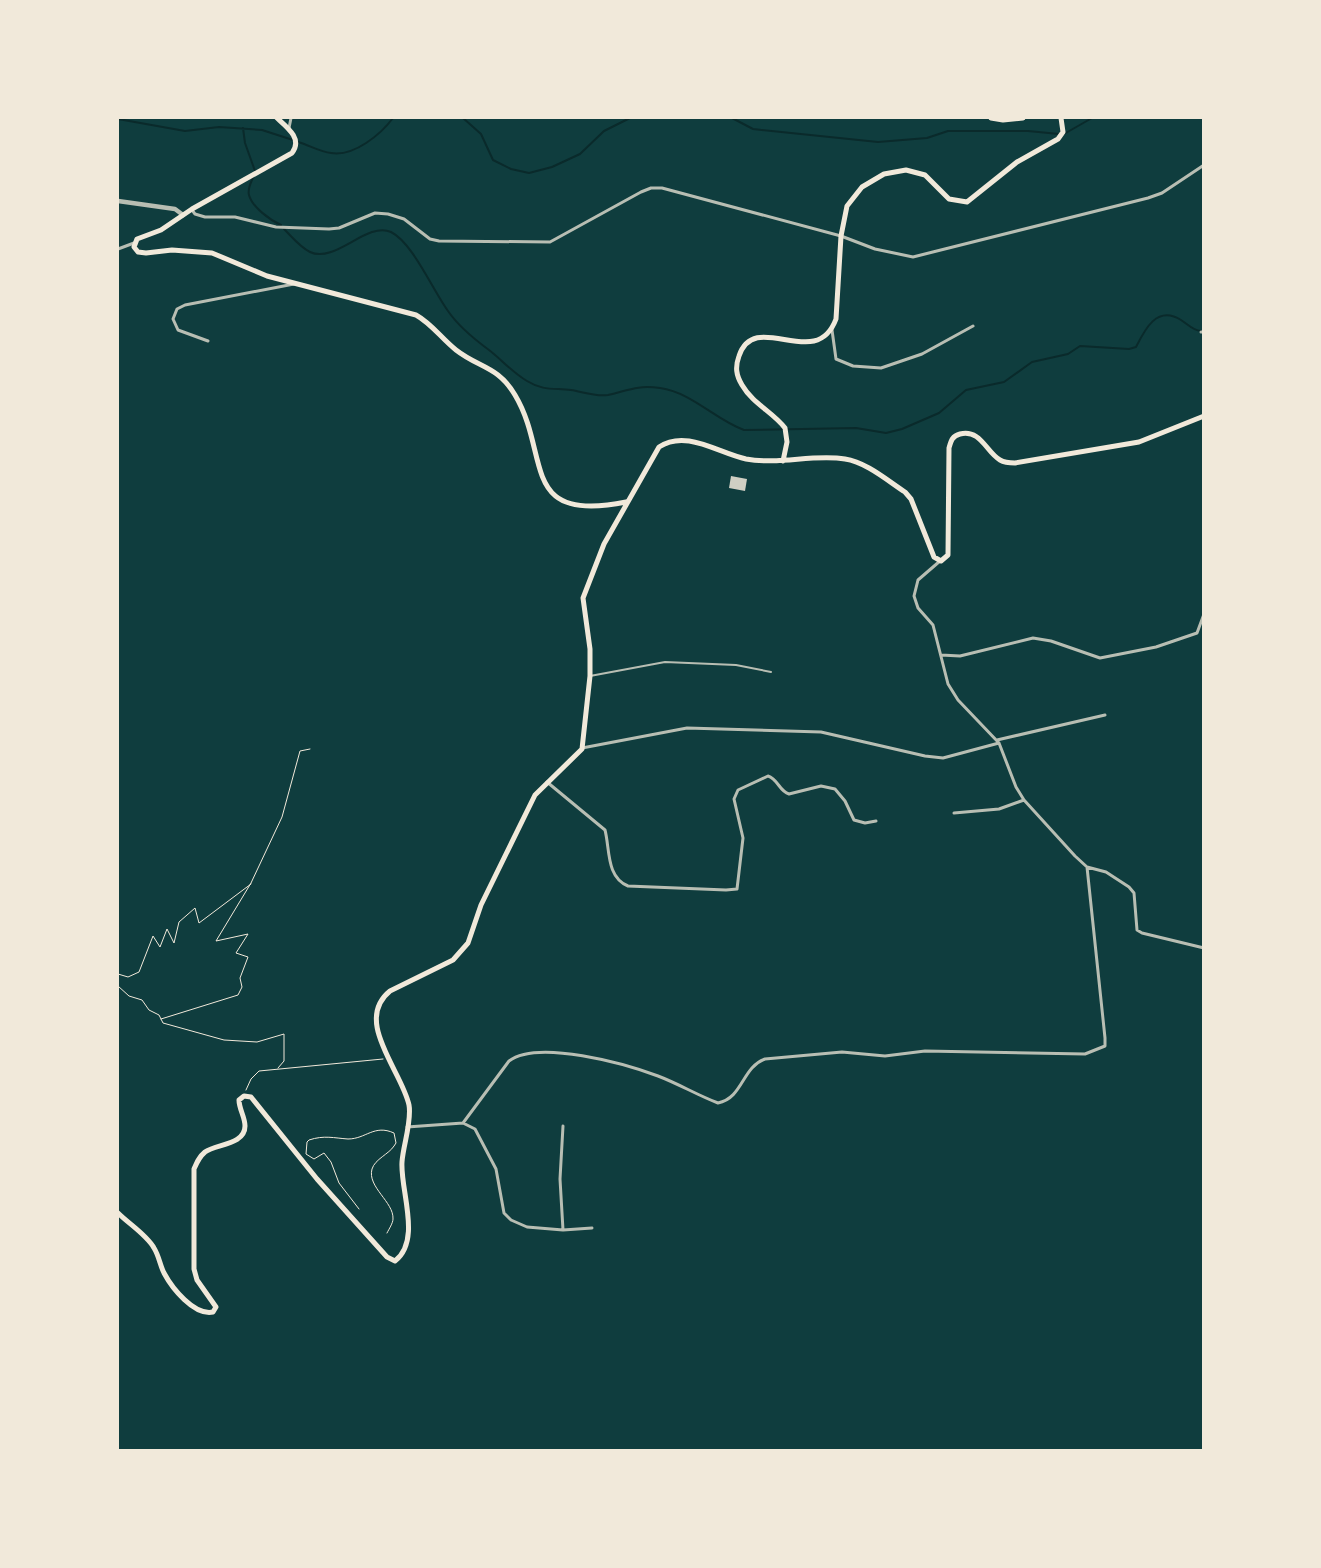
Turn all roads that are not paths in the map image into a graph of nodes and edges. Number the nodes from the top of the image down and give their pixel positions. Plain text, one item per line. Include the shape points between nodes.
1 (277, 118) edge
2 (291, 118) edge
3 (991, 118) edge
4 (1023, 118) edge
5 (1060, 118) edge
6 (289, 128) junction
7 (1204, 166) edge
8 (118, 201) edge
9 (192, 209) junction
10 (183, 215) junction
11 (841, 236) junction
12 (134, 243) junction
13 (118, 249) edge
14 (295, 284) junction
15 (973, 326) dead end
16 (832, 330) junction
17 (208, 341) dead end
18 (1204, 416) edge
19 (783, 461) junction
20 (626, 502) junction
21 (940, 561) junction
22 (1204, 614) edge
23 (941, 656) junction
24 (771, 672) dead end
25 (590, 676) junction
26 (1105, 714) dead end
27 (998, 741) junction
28 (582, 748) junction
29 (547, 782) junction
30 (1024, 800) junction
31 (954, 813) dead end
32 (876, 821) dead end
33 (1087, 867) junction
34 (1204, 948) edge
35 (464, 1123) junction
36 (563, 1126) dead end
37 (407, 1127) junction
38 (118, 1213) edge
39 (592, 1228) dead end
40 (563, 1230) junction

1 - 6 main road
2 - 6 street
3 - 4 main road
5 - 11 main road via 1063,132 1058,140 1017,162 967,202 949,199 925,175 906,170 884,174 862,187 848,206
6 - 9 main road via 294,135 292,153
7 - 11 street via 1162,193 1148,198 913,257 875,249
8 - 10 street via 175,209
9 - 10 main road
9 - 11 street via 195,214 205,217 243,218 276,227 329,229 381,213 404,219 422,235 440,241 550,242 641,192 662,188
10 - 12 main road
11 - 16 main road via 836,319
12 - 13 street
12 - 14 main road via 138,252 212,253
14 - 17 street via 177,309 173,319 178,330
14 - 20 main road via 407,312 428,321 454,349 495,371 516,395 525,415 539,470 552,493 572,504 586,506
15 - 16 street via 922,354 882,368 853,366 836,359
16 - 19 main road via 823,338 810,342 763,336 750,339 742,348 735,367 742,385 754,401 782,423 788,434
18 - 21 main road via 1140,442 1015,463 998,459 975,436 956,435 949,448 948,555
19 - 20 main road via 746,458 689,440 673,440 659,447
19 - 21 main road via 846,459 905,492 934,556
20 - 25 main road via 594,566 583,598
21 - 23 street via 918,580 914,596 918,608 933,625
22 - 23 street via 1197,633 1156,647 1100,658 1033,638 960,656
23 - 27 street via 948,684 958,700
24 - 25 lane via 736,665 665,662
25 - 28 main road
26 - 27 street
27 - 28 street via 943,758 821,732 687,728
27 - 30 street
28 - 29 main road
29 - 32 street via 605,830 612,872 620,883 628,886 737,889 743,838 734,799 738,790 768,776 789,794 821,786 835,789 845,800 854,820
29 - 37 main road via 535,795 520,824 461,953 390,991 381,998 376,1010 377,1025 410,1108
30 - 31 street via 999,808
30 - 33 street
33 - 34 street via 1106,872 1134,893 1136,930
33 - 35 street via 1105,1038 1105,1046 1098,1050 1085,1054 925,1051 885,1056 842,1052 765,1059 750,1070 734,1096 718,1103 631,1067 560,1052 539,1052 517,1056 509,1062
35 - 37 street
35 - 40 street via 475,1129 496,1169 504,1213 527,1227
36 - 40 street via 560,1179
37 - 38 main road via 402,1163 408,1210 407,1241 404,1251 395,1261 387,1257 332,1197 251,1097 244,1096 239,1100 245,1127 242,1135 206,1151 194,1169 194,1269 197,1280 216,1307 213,1312 206,1314 183,1297 170,1282 154,1246
39 - 40 street

